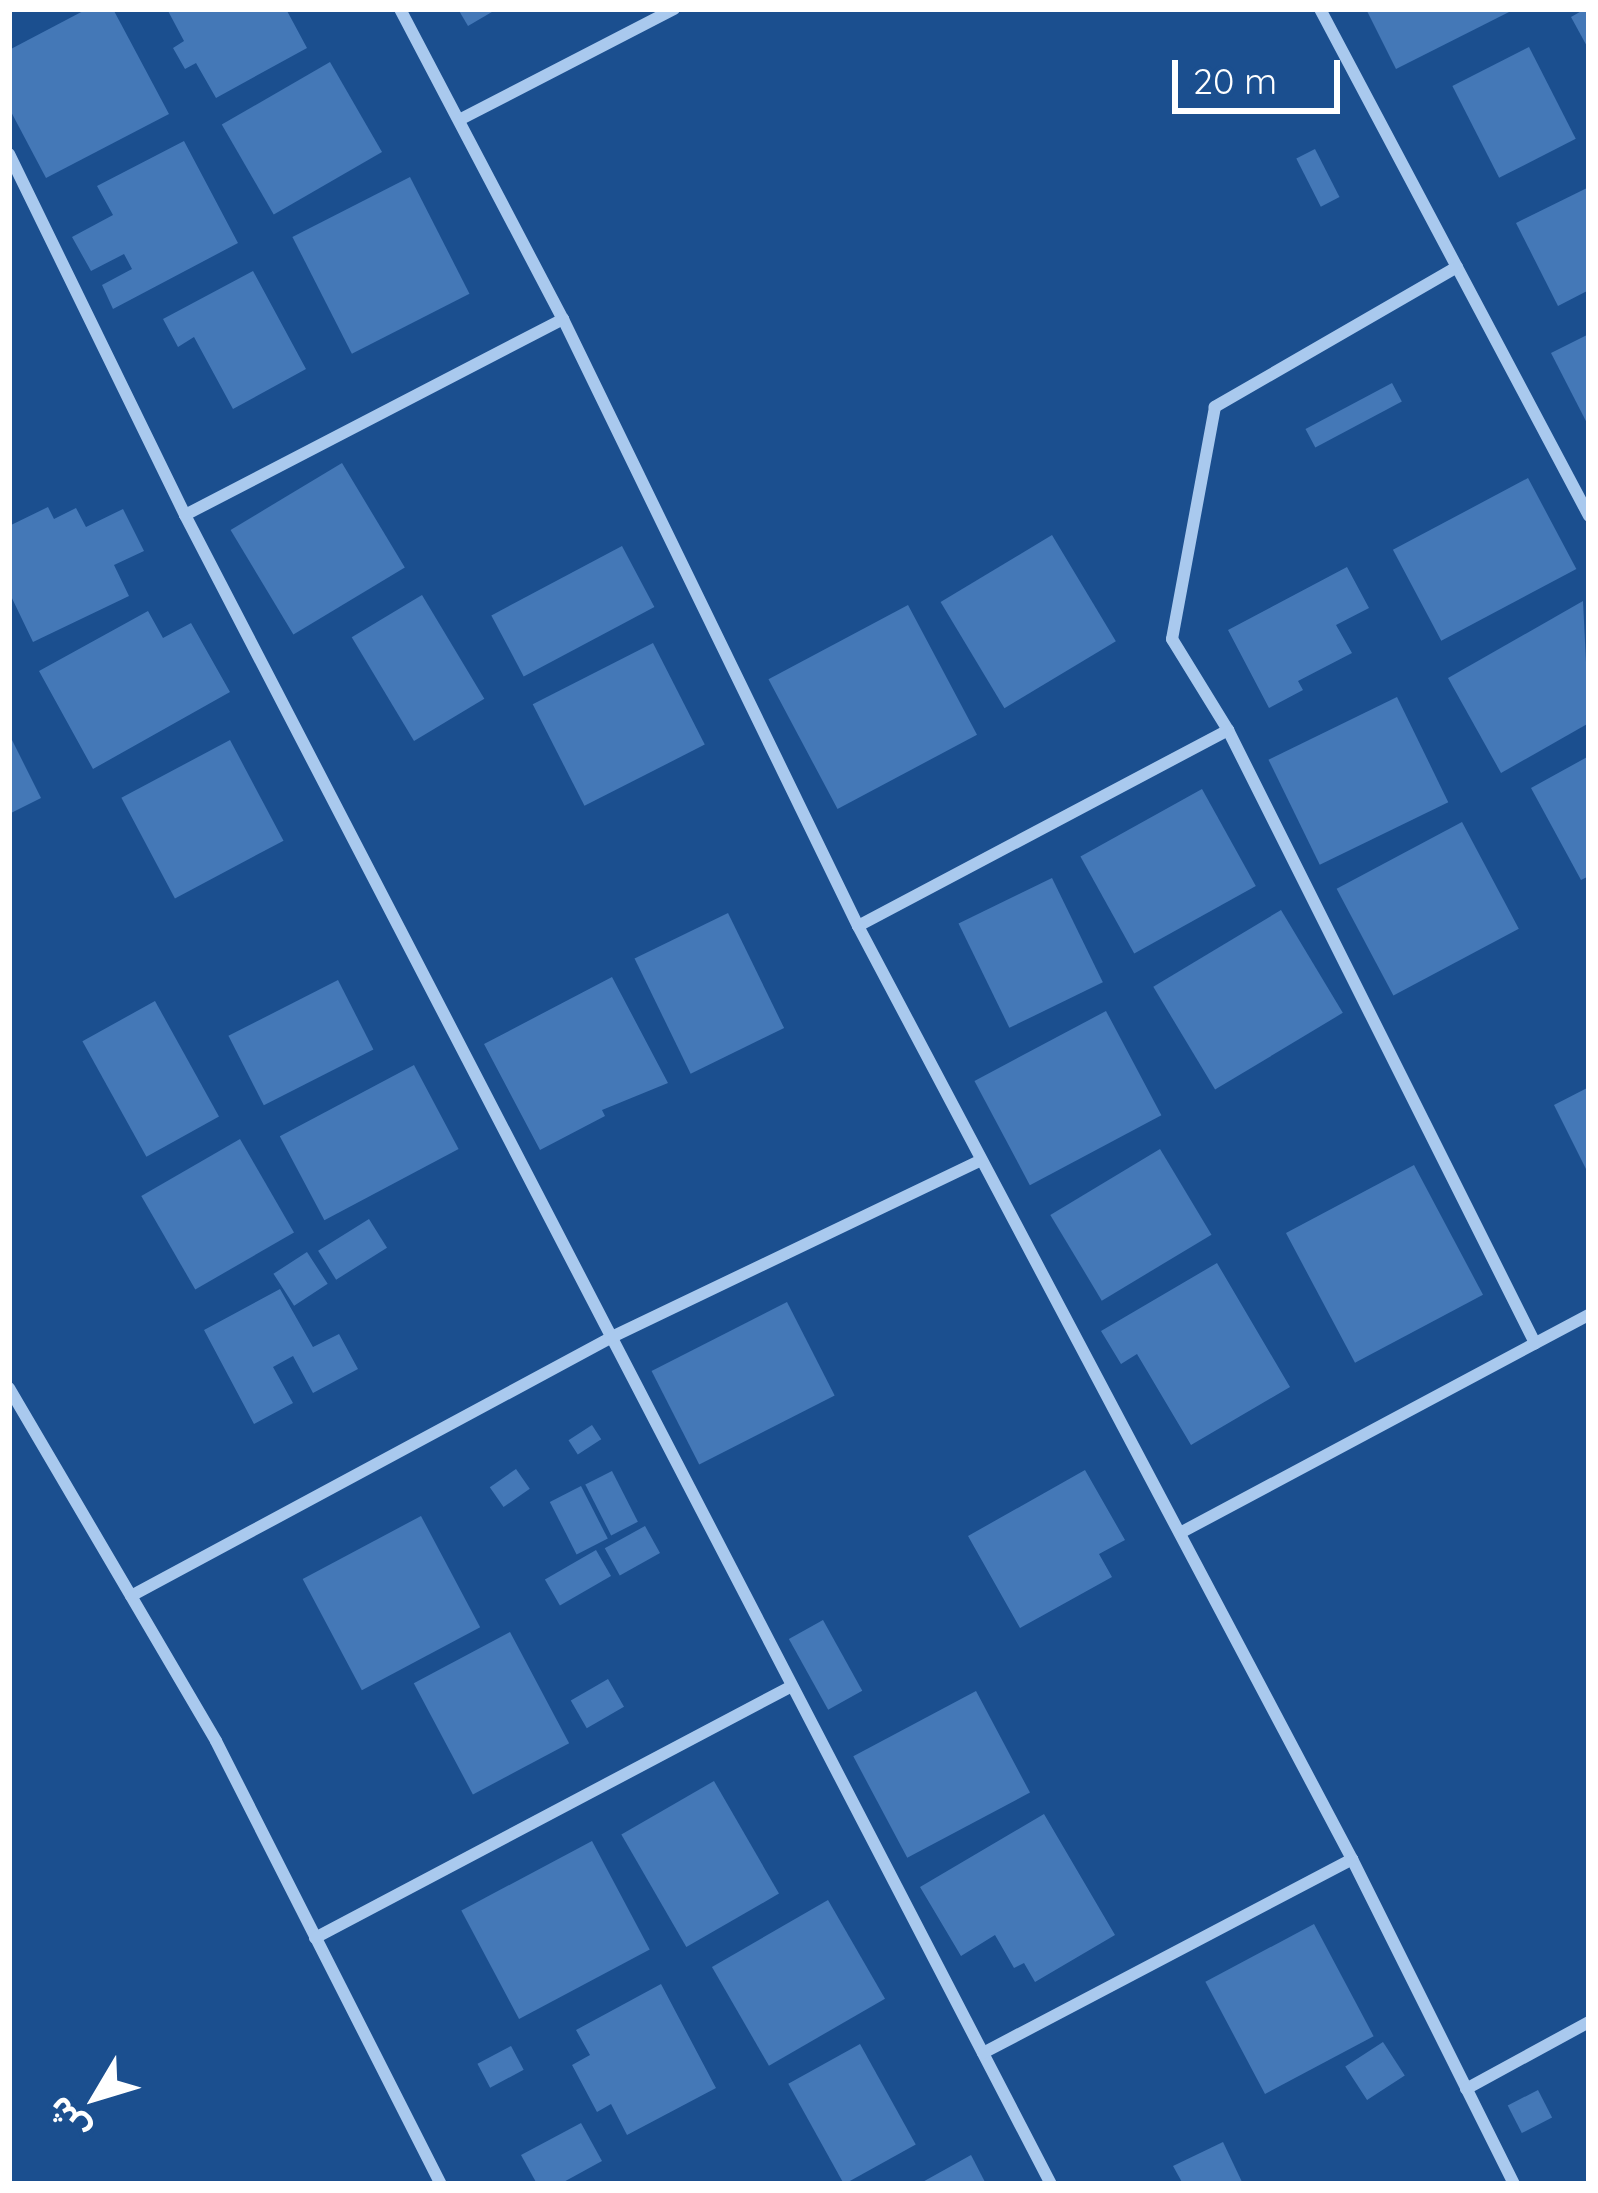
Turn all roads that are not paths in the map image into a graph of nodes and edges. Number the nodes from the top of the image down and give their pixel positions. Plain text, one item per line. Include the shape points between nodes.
1 (400, 9) edge
2 (674, 9) edge
3 (1320, 9) edge
4 (459, 121) junction
5 (9, 154) edge
6 (1457, 267) junction
7 (562, 319) junction
8 (185, 514) junction
9 (1589, 517) edge
10 (1228, 730) junction
11 (858, 926) junction
12 (980, 1161) junction
13 (1589, 1315) edge
14 (614, 1336) junction
15 (1535, 1342) junction
16 (9, 1388) edge
17 (1180, 1532) junction
18 (131, 1596) junction
19 (792, 1686) junction
20 (1352, 1858) junction
21 (316, 1939) junction
22 (1589, 2022) edge
23 (983, 2053) junction
24 (1466, 2089) junction
25 (441, 2184) edge
26 (1052, 2184) edge
27 (1514, 2184) edge

1 - 4 street
2 - 4 street
3 - 6 street
4 - 7 street
5 - 8 street
6 - 9 street
6 - 10 street via 1215,407 1172,639
7 - 8 street
7 - 11 street
8 - 14 street
10 - 11 street
10 - 15 street
11 - 12 street
12 - 14 street
12 - 17 street
13 - 15 street
14 - 18 street
14 - 19 street
15 - 17 street
16 - 18 street
17 - 20 street
18 - 21 street
19 - 21 street
19 - 23 street
20 - 23 street
20 - 24 street
21 - 25 street
22 - 24 street
23 - 26 street
24 - 27 street

